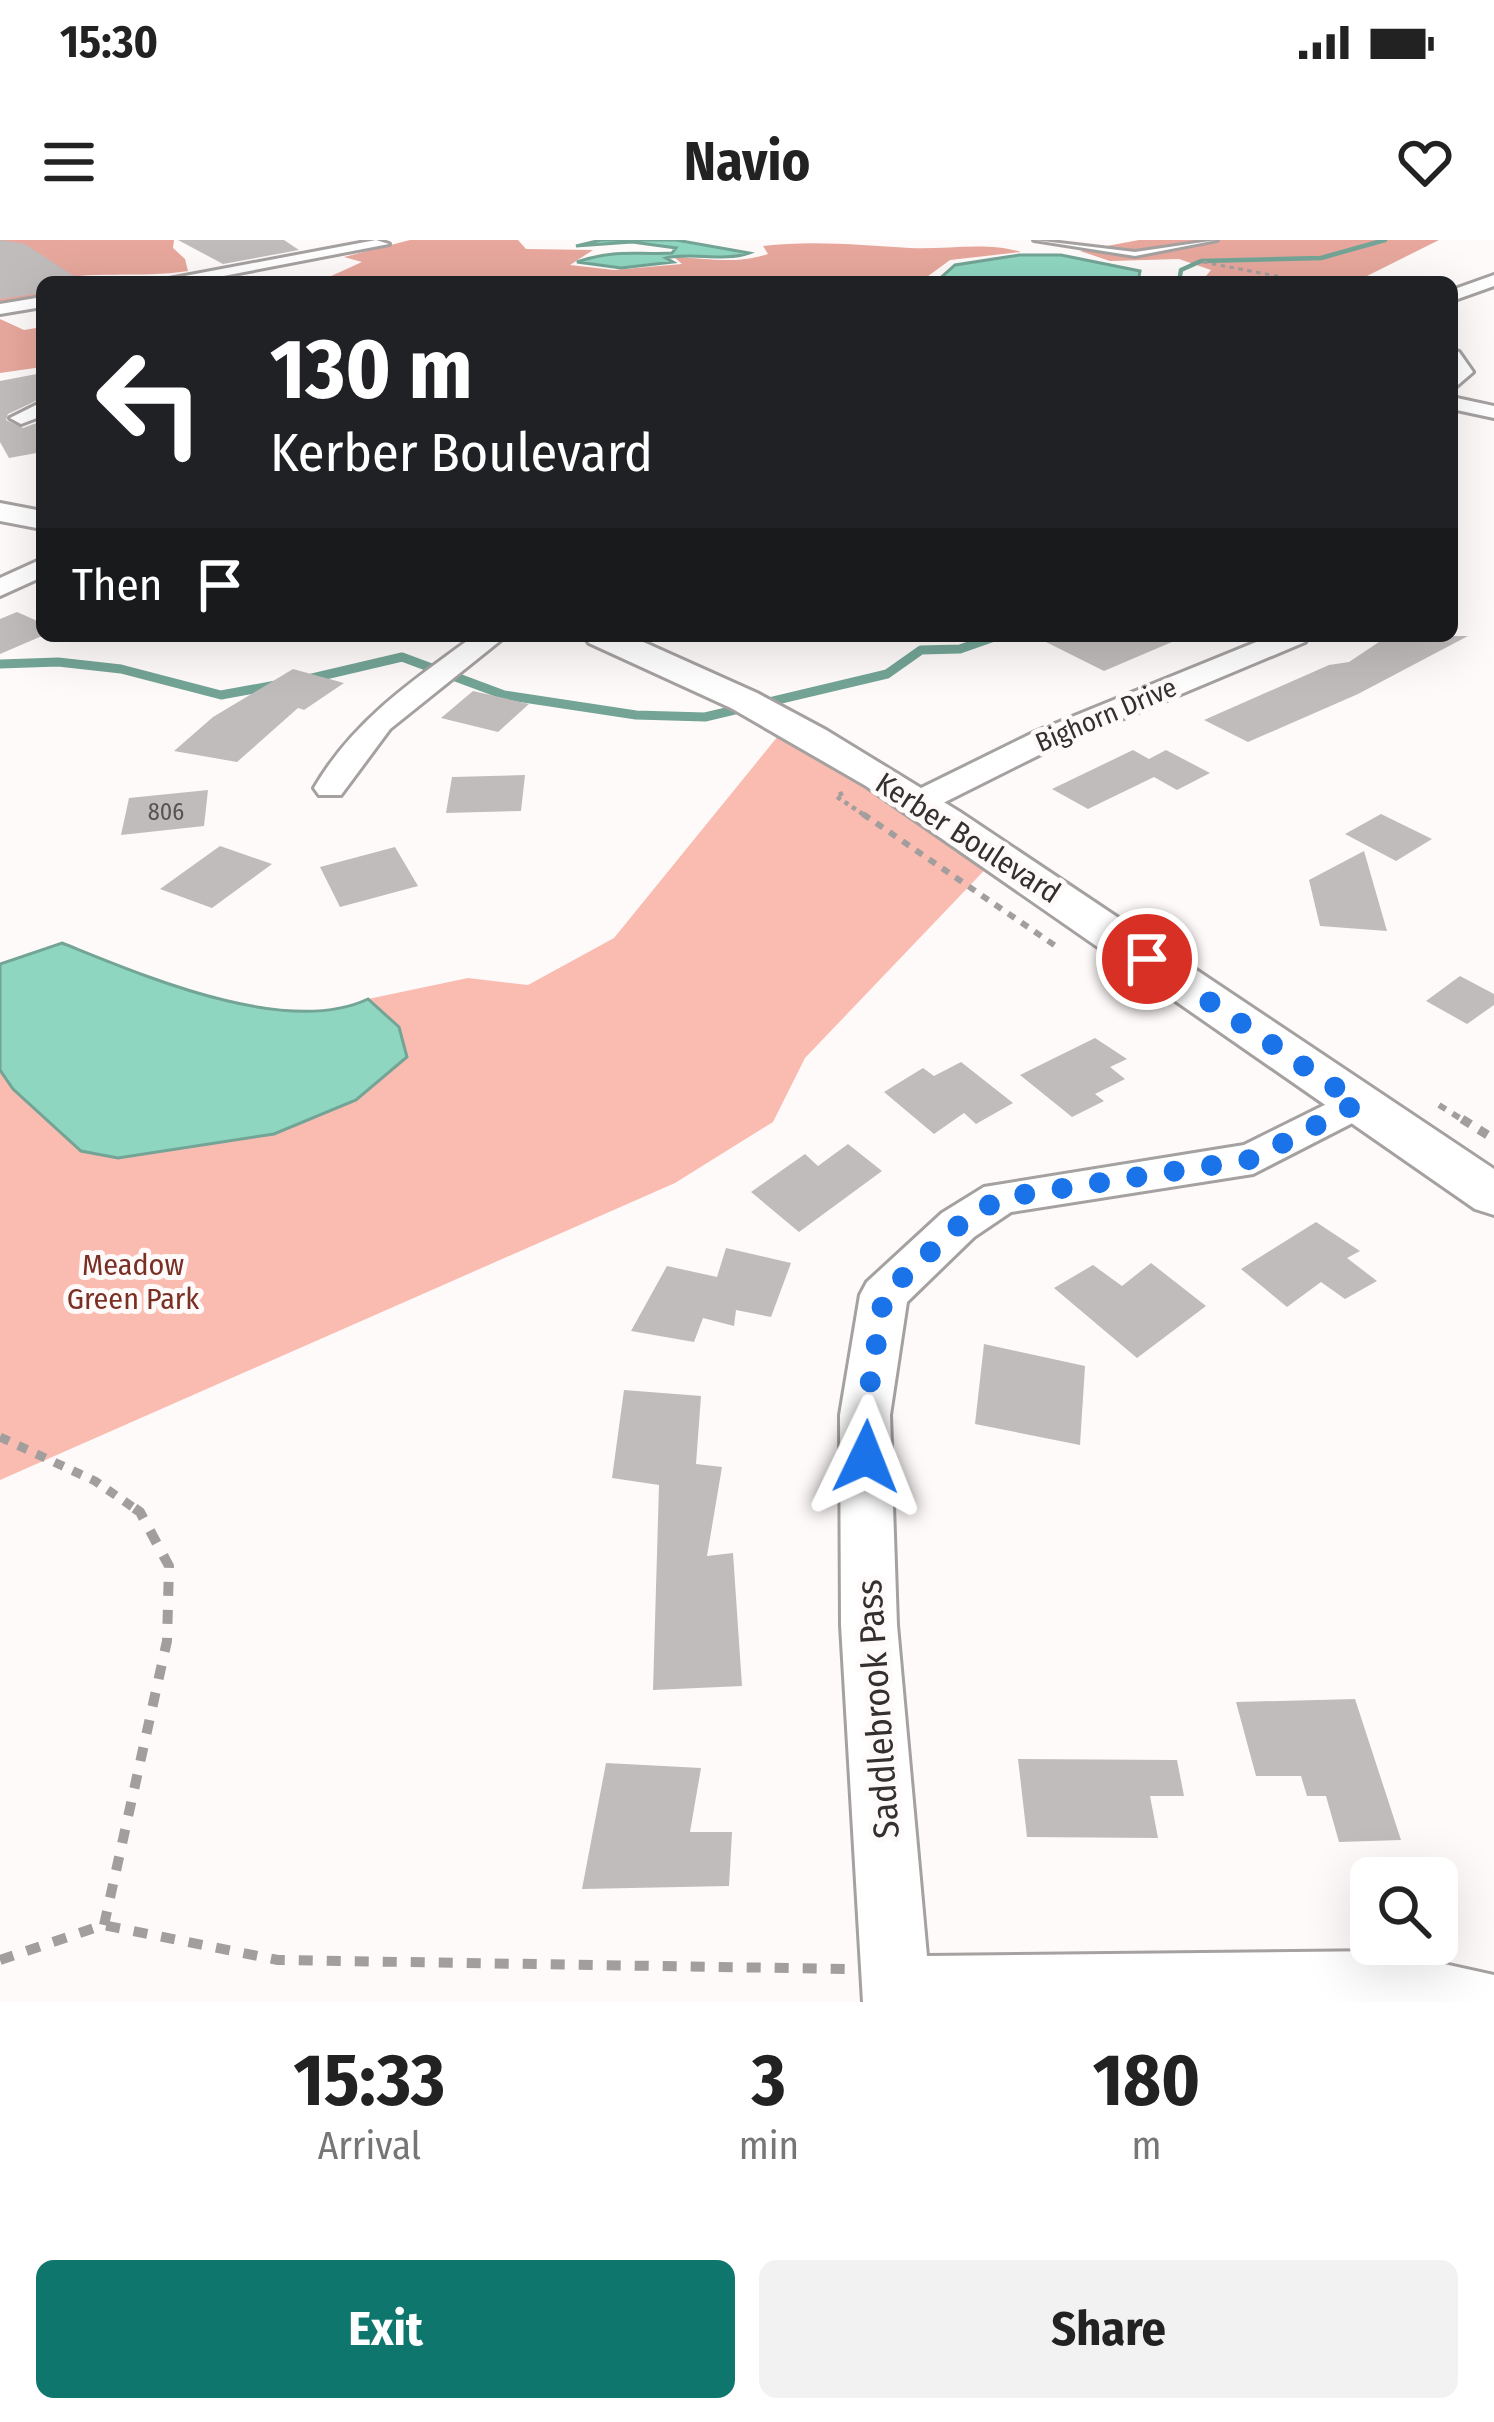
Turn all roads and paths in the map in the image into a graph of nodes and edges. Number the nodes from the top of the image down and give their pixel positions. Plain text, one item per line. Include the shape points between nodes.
1 (1038, 240) edge
2 (1214, 240) edge
3 (374, 242) edge
4 (1155, 251) junction
5 (194, 276) edge
6 (1278, 276) edge
7 (1494, 280) edge
8 (1458, 294) edge
9 (36, 303) edge
10 (0, 310) edge
11 (1458, 404) edge
12 (1494, 412) edge
13 (0, 512) edge
14 (36, 519) edge
15 (36, 570) edge
16 (0, 589) edge
17 (484, 642) edge
18 (616, 642) edge
19 (1280, 642) edge
20 (330, 788) dead end
21 (921, 801) junction
22 (1358, 1103) junction
23 (1494, 1195) edge
24 (0, 1437) edge
25 (104, 1925) junction
26 (0, 1960) edge
27 (896, 1987) edge
28 (1477, 2002) edge

1 - 4 lane
2 - 4 lane
3 - 5 street
4 - 6 path
7 - 8 street
9 - 10 street
11 - 12 street
13 - 14 street
15 - 16 street
17 - 20 street via 342,762
18 - 21 street, Kerber Boulevard via 753,706
19 - 21 street, Bighorn Drive via 1046,739
21 - 22 street, Kerber Boulevard
22 - 23 street, Kerber Boulevard
22 - 27 street, Saddlebrook Pass via 1253,1159 1000,1198 884,1295 865,1415 869,1625
24 - 25 path via 95,1481 140,1512 169,1566 167,1641
25 - 26 path
25 - 27 path via 278,1960
27 - 28 street via 1384,1984

